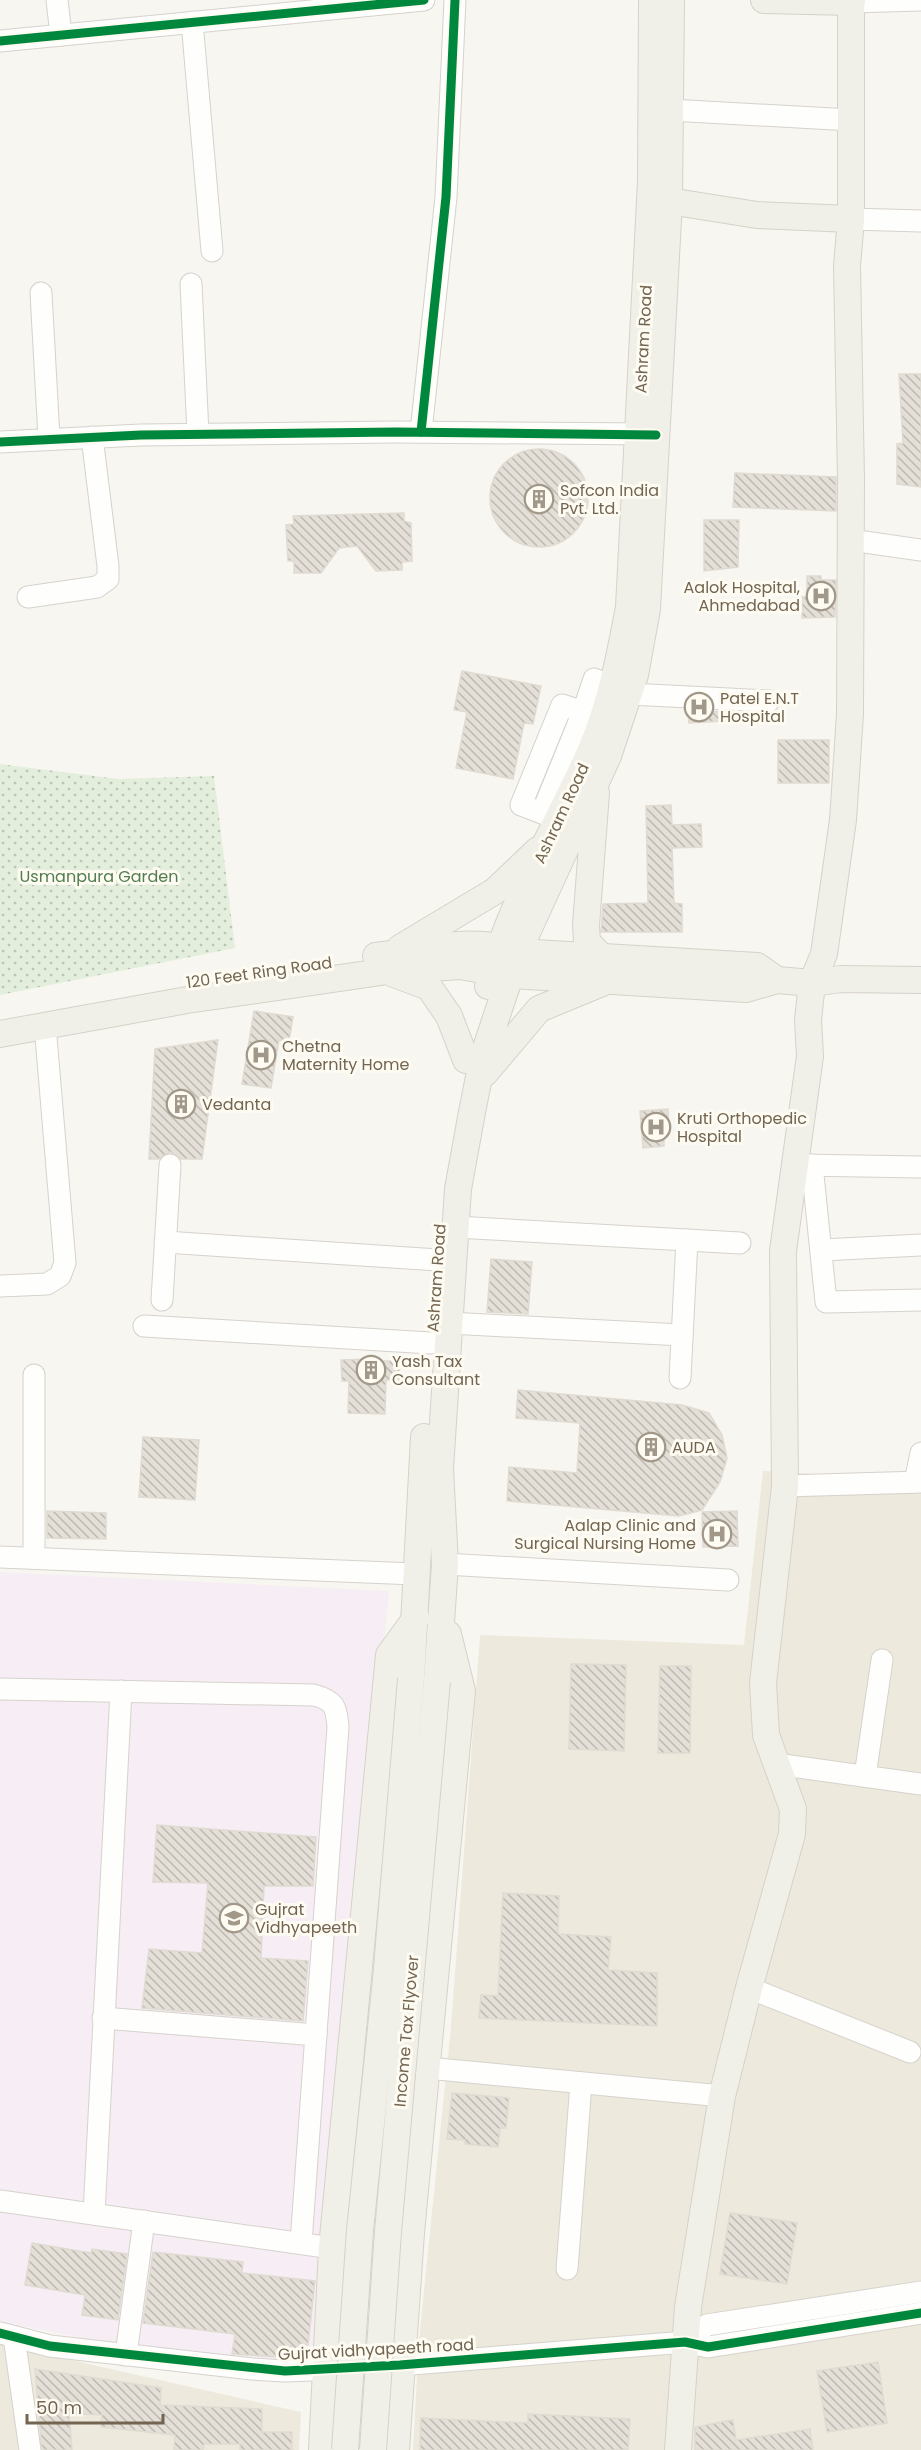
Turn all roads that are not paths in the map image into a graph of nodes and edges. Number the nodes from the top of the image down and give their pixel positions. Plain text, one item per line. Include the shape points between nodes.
1 (57, 0) edge
2 (424, 0) edge
3 (455, 0) edge
4 (652, 0) edge
5 (671, 0) edge
6 (764, 0) edge
7 (921, 0) edge
8 (852, 1) edge
9 (289, 6) edge
10 (192, 22) junction
11 (61, 35) junction
12 (0, 41) edge
13 (670, 110) junction
14 (851, 120) junction
15 (669, 201) junction
16 (851, 219) junction
17 (921, 221) edge
18 (212, 251) dead end
19 (191, 284) dead end
20 (41, 293) dead end
21 (422, 432) junction
22 (198, 434) junction
23 (647, 434) junction
24 (92, 436) junction
25 (49, 438) junction
26 (0, 442) edge
27 (851, 540) junction
28 (921, 549) edge
29 (28, 597) dead end
30 (621, 690) junction
31 (769, 701) dead end
32 (597, 775) junction
33 (549, 825) junction
34 (506, 961) junction
35 (388, 963) junction
36 (605, 969) junction
37 (921, 980) edge
38 (812, 983) junction
39 (0, 1017) edge
40 (45, 1025) junction
41 (0, 1034) edge
42 (466, 1060) junction
43 (478, 1082) junction
44 (170, 1165) dead end
45 (804, 1165) junction
46 (921, 1167) edge
47 (456, 1227) junction
48 (687, 1240) junction
49 (165, 1242) junction
50 (740, 1243) dead end
51 (921, 1245) edge
52 (822, 1250) junction
53 (438, 1260) junction
54 (0, 1286) edge
55 (162, 1300) dead end
56 (921, 1300) edge
57 (449, 1323) junction
58 (144, 1326) dead end
59 (682, 1335) junction
60 (431, 1343) junction
61 (34, 1375) dead end
62 (680, 1378) dead end
63 (921, 1453) edge
64 (918, 1482) edge
65 (785, 1486) junction
66 (0, 1557) edge
67 (34, 1558) junction
68 (445, 1564) junction
69 (415, 1574) junction
70 (728, 1580) dead end
71 (443, 1613) junction
72 (416, 1617) junction
73 (882, 1660) dead end
74 (0, 1689) edge
75 (121, 1691) junction
76 (776, 1764) junction
77 (866, 1776) junction
78 (921, 1784) edge
79 (749, 1988) junction
80 (104, 2018) junction
81 (316, 2035) junction
82 (910, 2052) dead end
83 (427, 2068) junction
84 (581, 2083) junction
85 (722, 2096) junction
86 (0, 2201) edge
87 (93, 2214) junction
88 (144, 2221) junction
89 (301, 2243) junction
90 (332, 2248) junction
91 (567, 2269) dead end
92 (921, 2292) edge
93 (921, 2313) edge
94 (7, 2335) edge
95 (685, 2342) junction
96 (126, 2355) junction
97 (400, 2365) junction
98 (326, 2370) junction
99 (10, 2378) edge
100 (30, 2450) edge
101 (322, 2450) edge
102 (345, 2450) edge
103 (373, 2450) edge
104 (396, 2450) edge
105 (678, 2450) edge

1 - 11 street
2 - 9 street
3 - 21 street via 446,197
4 - 23 main road, Ashram Road
5 - 13 main road, Ashram Road
6 - 8 main road
7 - 8 street
8 - 14 main road
9 - 10 street
10 - 11 street
10 - 18 street
11 - 12 street
13 - 14 street
13 - 15 main road, Ashram Road
14 - 16 main road
15 - 16 main road via 757,215
15 - 23 main road, Ashram Road
16 - 17 street
16 - 27 main road
19 - 22 street
20 - 25 street
21 - 22 street
21 - 23 street
22 - 24 street
23 - 30 main road, Ashram Road via 647,609 635,675
24 - 25 street
24 - 29 street via 108,579 97,587
25 - 26 street
27 - 28 street
27 - 38 main road via 850,714 843,820 824,954
30 - 31 street
30 - 32 main road, Ashram Road via 608,756
30 - 33 main road, Ashram Road
30 - 33 street via 594,679
32 - 34 main road, Ashram Road
32 - 36 main road via 586,925 587,942
33 - 34 main road, Ashram Road
33 - 35 main road via 495,891
34 - 35 main road, 120 Feet Ring Road via 474,943
34 - 36 main road, 120 Feet Ring Road
34 - 42 main road, Ashram Road
34 - 43 main road, Ashram Road
35 - 39 main road, 120 Feet Ring Road via 184,982
35 - 40 main road, 120 Feet Ring Road
35 - 42 main road via 429,987 449,1016
36 - 38 main road, 120 Feet Ring Road via 757,966 777,980
36 - 43 main road via 539,1009
37 - 38 main road via 841,979
38 - 45 main road via 807,1020 810,1056
40 - 41 main road, 120 Feet Ring Road
40 - 54 street via 64,1263 60,1276 46,1284
42 - 53 main road, Ashram Road via 442,1187
43 - 47 main road, Ashram Road via 458,1189
44 - 49 street
45 - 46 street
45 - 52 street
45 - 65 main road via 783,1251
47 - 48 street
47 - 57 main road, Ashram Road
48 - 50 street
48 - 59 street
49 - 53 street
49 - 55 street
51 - 52 street
52 - 56 street via 826,1302
53 - 60 main road, Ashram Road
57 - 59 street
57 - 68 main road, Ashram Road via 440,1469
58 - 60 street
59 - 62 street
60 - 69 main road, Ashram Road
61 - 67 street
63 - 64 street
64 - 65 street
65 - 76 main road via 763,1683 766,1735
66 - 67 street
67 - 69 street
68 - 70 street
68 - 71 main road, Ashram Road
69 - 72 main road, Ashram Road
71 - 83 main road via 462,1691
71 - 103 main road, Income Tax Flyover, bridge via 390,2208
72 - 90 main road via 389,1654
72 - 102 main road, Income Tax Flyover, bridge via 387,1968 360,2230
73 - 77 street
74 - 75 street
75 - 80 street
75 - 81 street via 314,1695 328,1699 337,1710
76 - 77 street
76 - 79 main road via 793,1809 792,1834
77 - 78 street
79 - 82 street
79 - 85 main road
80 - 81 street
80 - 87 street
81 - 89 street
83 - 84 street
83 - 97 main road
84 - 85 street
84 - 91 street
85 - 95 main road
86 - 87 street
87 - 88 street
88 - 89 street
88 - 96 street
89 - 90 street
90 - 98 main road
92 - 95 street via 707,2325
93 - 95 street, Gujrat vidhyapeeth road via 708,2347
94 - 96 street, Gujrat vidhyapeeth road via 50,2346
94 - 99 street
95 - 97 street, Gujrat vidhyapeeth road
95 - 105 main road
96 - 98 street, Gujrat vidhyapeeth road via 252,2369
97 - 98 street, Gujrat vidhyapeeth road
97 - 104 main road
98 - 101 main road
99 - 100 street

